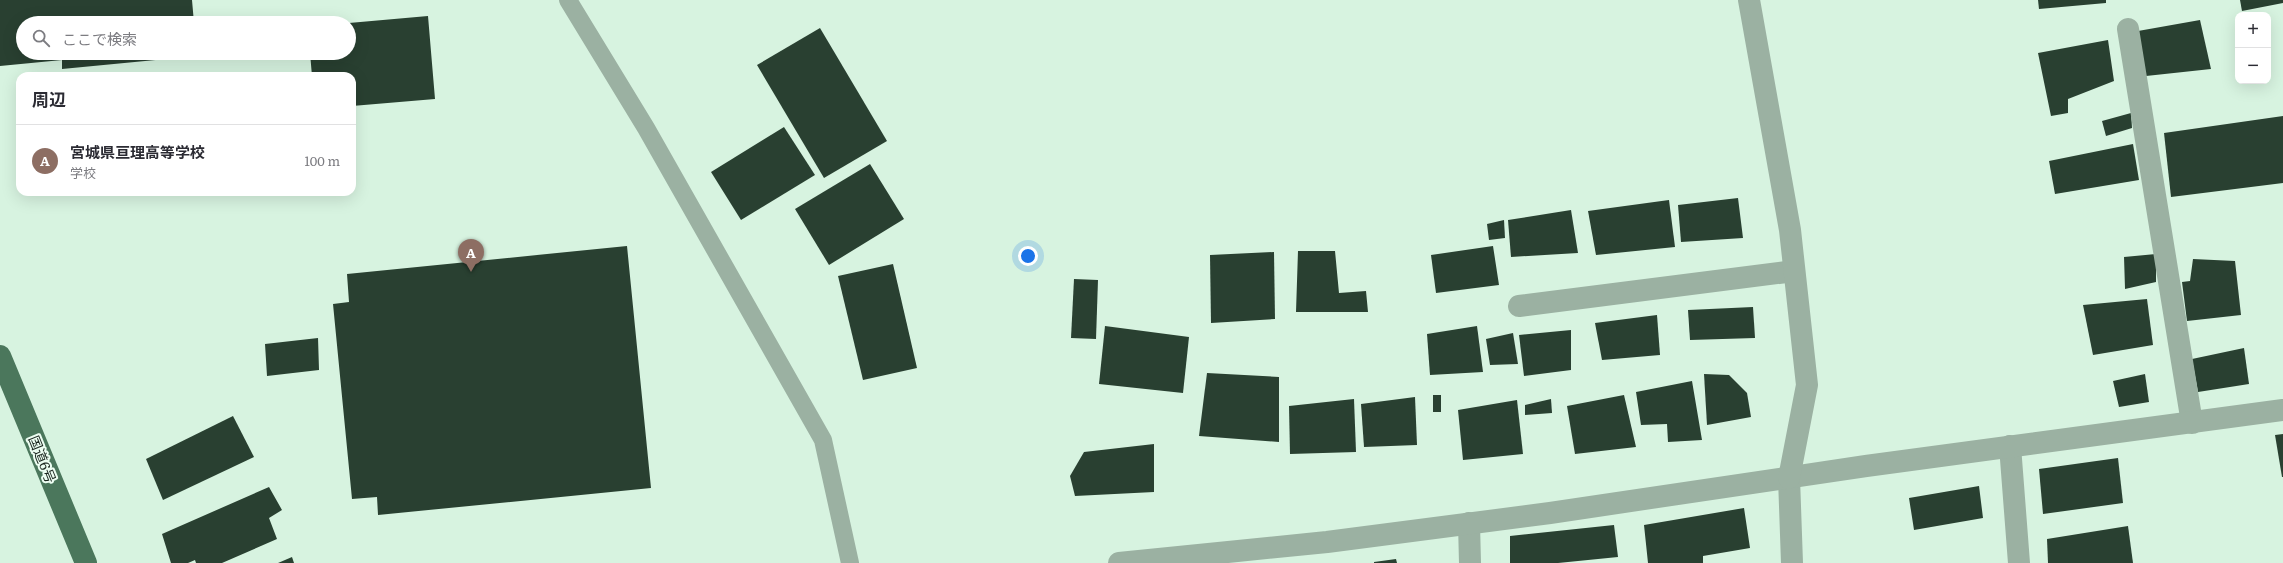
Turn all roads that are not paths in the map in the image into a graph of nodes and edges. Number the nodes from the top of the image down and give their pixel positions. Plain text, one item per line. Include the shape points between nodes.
1 (568, 0) edge
2 (1749, 0) edge
3 (2128, 29) dead end
4 (1794, 271) junction
5 (1520, 306) dead end
6 (0, 356) edge
7 (2283, 410) edge
8 (2192, 423) junction
9 (2010, 446) junction
10 (1789, 478) junction
11 (1469, 523) junction
12 (1157, 561) edge
13 (86, 563) edge
14 (850, 563) edge
15 (1119, 563) edge
16 (1470, 563) edge
17 (1792, 563) edge
18 (2019, 563) edge

1 - 14 lane via 646,128 823,440
2 - 4 street via 1790,230
3 - 8 street
4 - 5 street
4 - 10 street via 1807,385
6 - 13 highway, 国道6号
7 - 8 street
8 - 9 street
9 - 10 street
9 - 18 street
10 - 11 street
10 - 17 street
11 - 12 street
11 - 16 street
12 - 15 street

